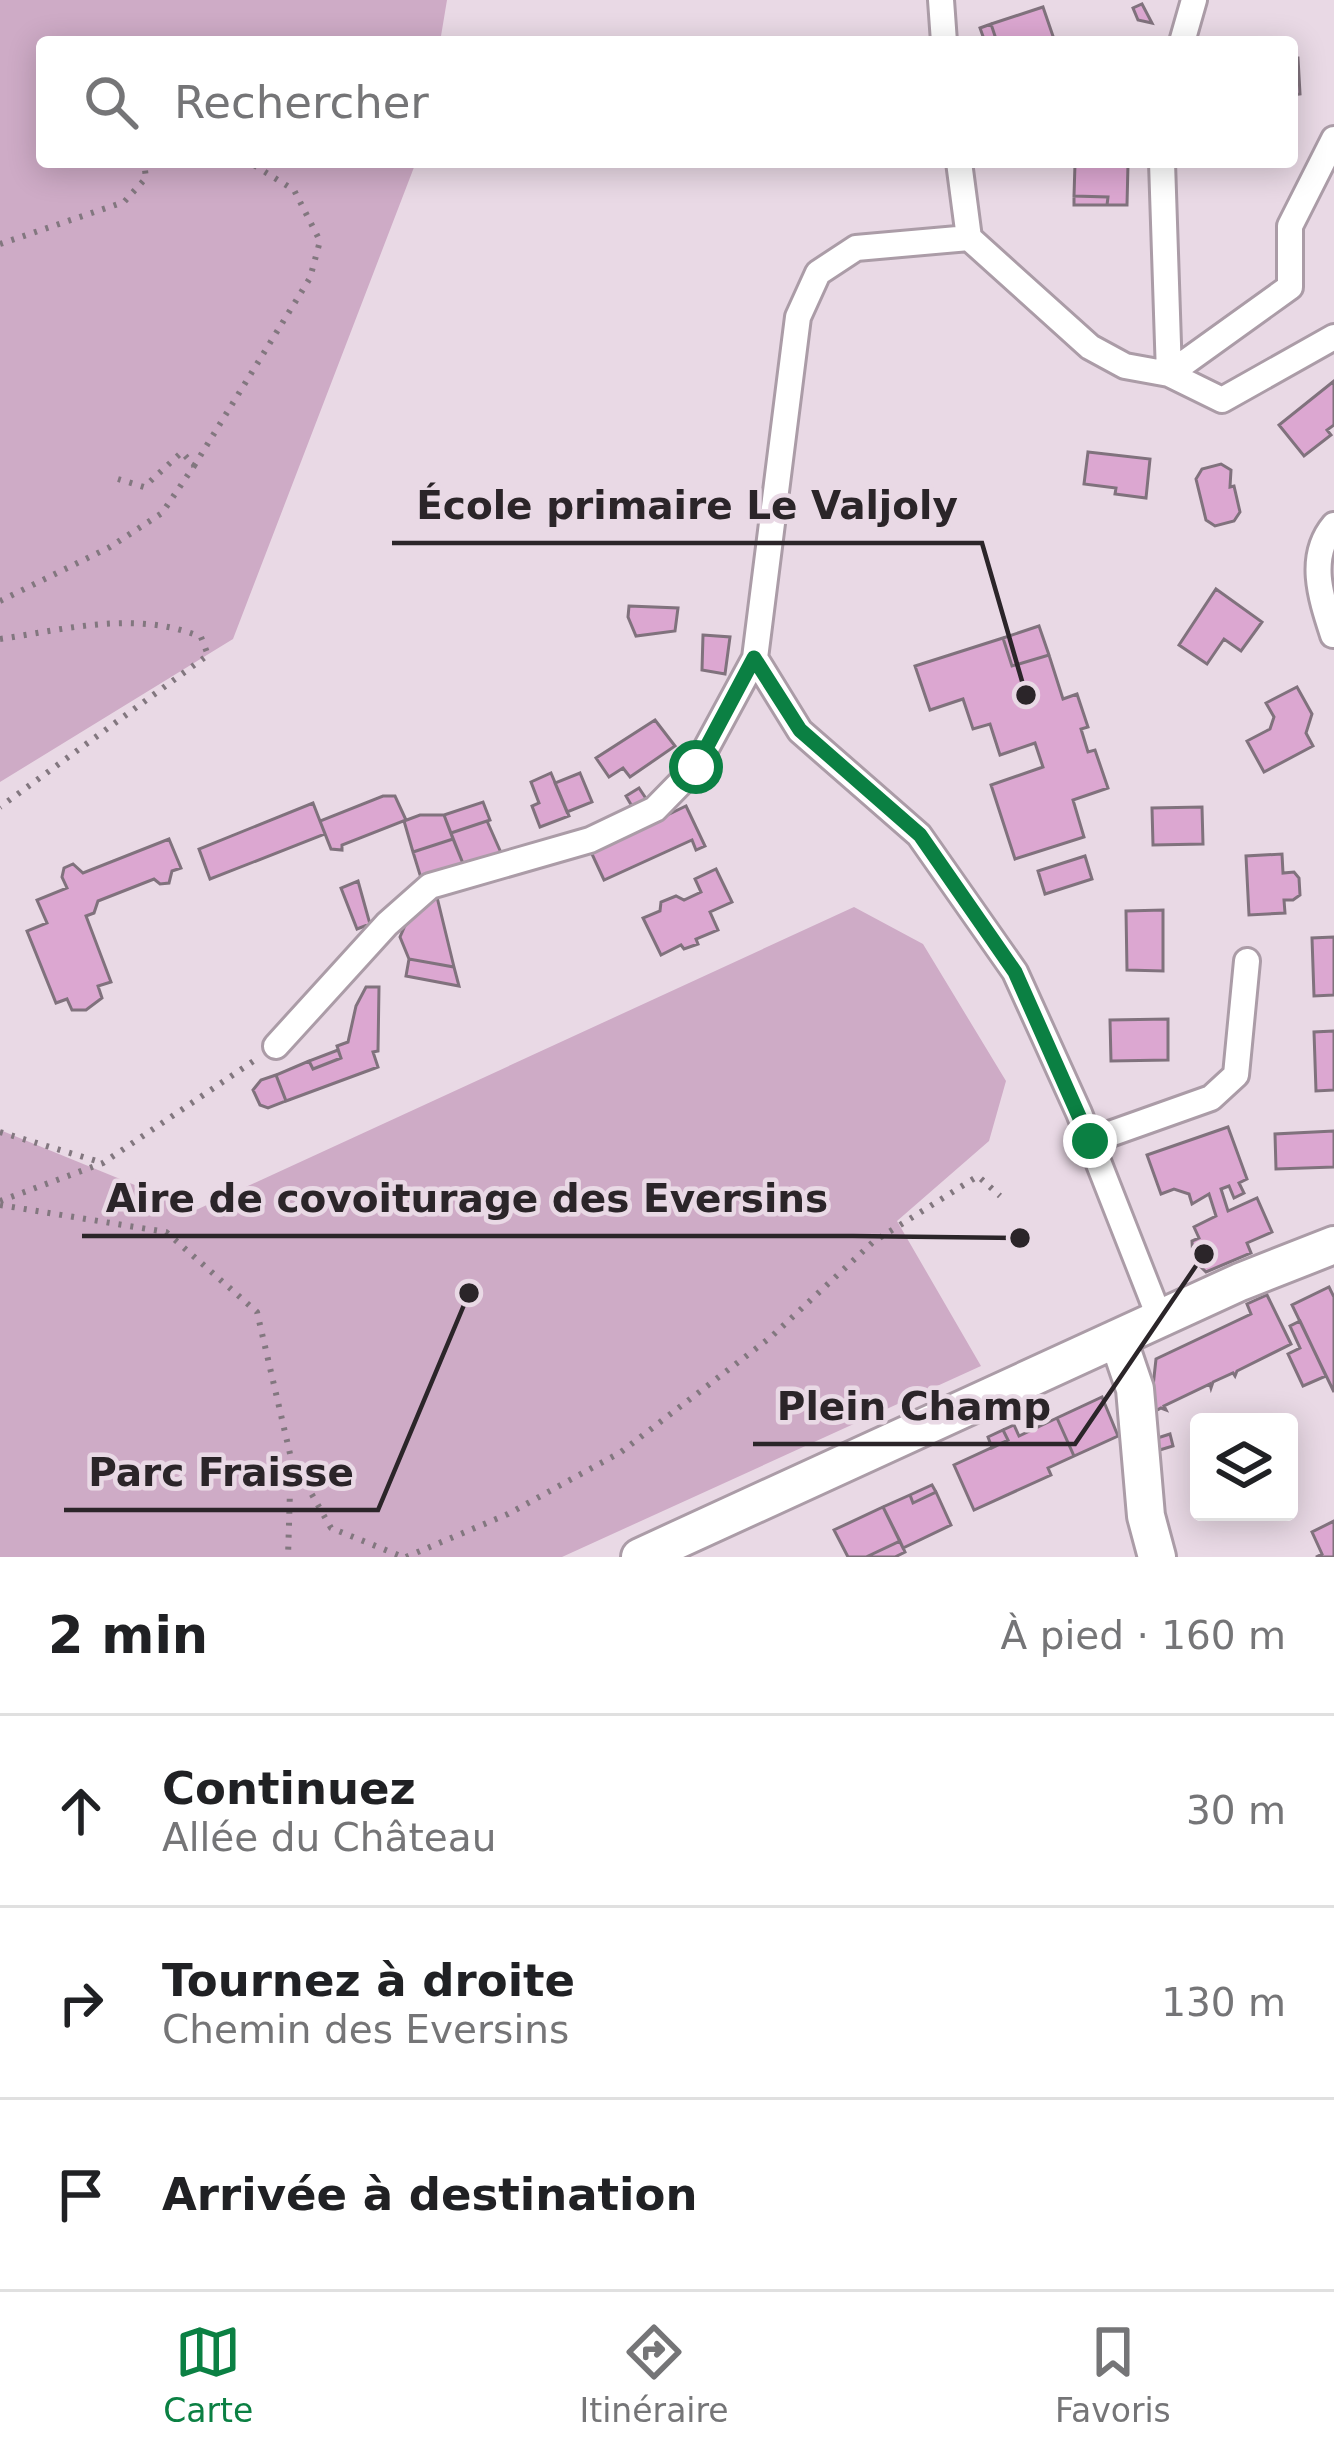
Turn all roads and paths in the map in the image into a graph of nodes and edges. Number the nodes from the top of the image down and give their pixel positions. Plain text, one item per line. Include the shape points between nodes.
1 (940, 0) edge
2 (1194, 0) edge
3 (943, 36) edge
4 (1184, 36) edge
5 (1334, 139) edge
6 (145, 168) edge
7 (259, 168) edge
8 (960, 168) edge
9 (1162, 168) edge
10 (969, 238) junction
11 (0, 244) edge
12 (1334, 337) edge
13 (1169, 374) junction
14 (194, 466) junction
15 (118, 479) dead end
16 (1334, 525) edge
17 (0, 601) edge
18 (1333, 635) edge
19 (0, 639) edge
20 (754, 658) junction
21 (0, 807) edge
22 (1247, 961) dead end
23 (276, 1046) joint
24 (0, 1132) edge
25 (1090, 1141) junction
26 (103, 1163) junction
27 (1000, 1196) dead end
28 (0, 1203) edge
29 (1334, 1245) edge
30 (1160, 1319) junction
31 (1118, 1339) junction
32 (291, 1458) junction
33 (288, 1557) edge
34 (405, 1557) edge
35 (640, 1557) edge
36 (1156, 1557) edge

1 - 3 street
2 - 4 street
5 - 13 street via 1290,226 1290,287
6 - 11 path via 146,178 124,202
7 - 14 path via 294,190 320,241 310,278
8 - 10 street
9 - 13 street
10 - 13 street via 1090,347 1125,366
10 - 20 street via 856,248 818,273 798,317
12 - 13 street via 1222,400
14 - 15 path via 182,452 144,487
14 - 17 path via 162,513
16 - 18 street via 1319,542 1319,591
19 - 21 path via 115,622 171,625 201,637 208,655
20 - 23 street via 696,767 655,808 590,841 430,886
20 - 25 street via 800,730 920,835 1015,972
22 - 25 street via 1236,1075 1211,1098
23 - 26 path
24 - 26 path
25 - 30 street
26 - 28 path
27 - 34 path via 978,1176 873,1242 771,1337 621,1452 508,1514
28 - 32 path via 166,1232 182,1246 257,1312
29 - 30 main road
30 - 31 main road
31 - 35 main road
31 - 36 main road via 1136,1389
32 - 33 path
32 - 34 path via 331,1528

